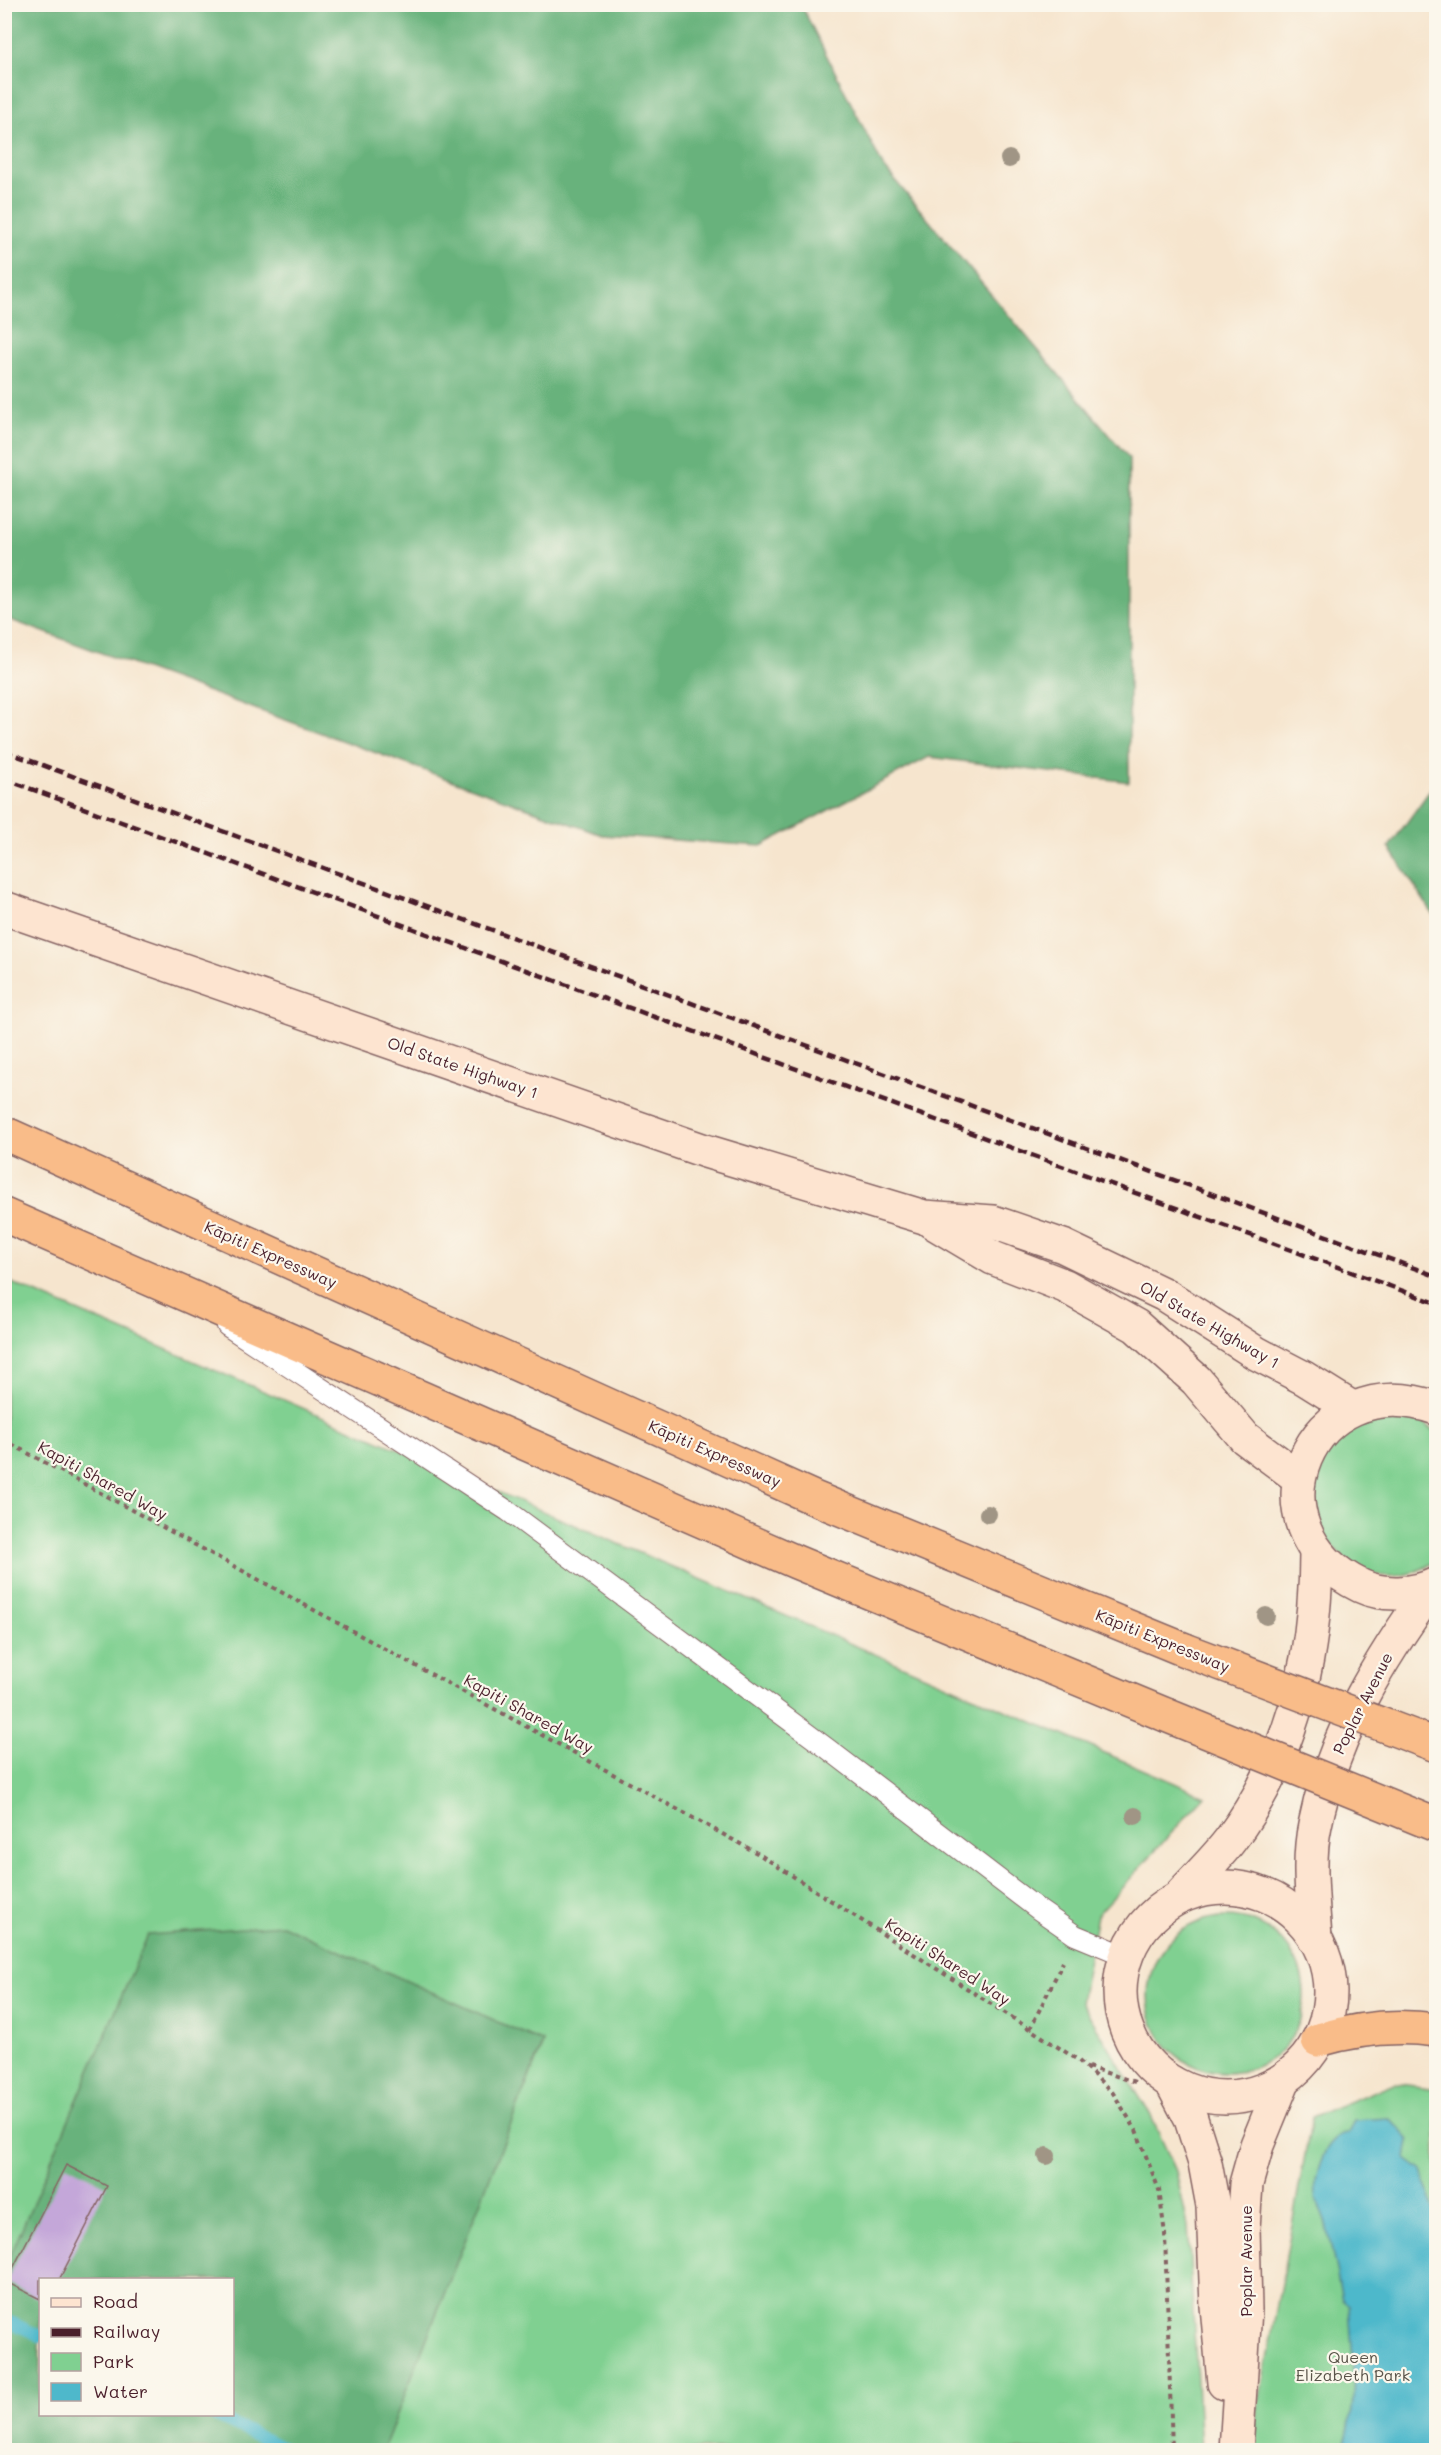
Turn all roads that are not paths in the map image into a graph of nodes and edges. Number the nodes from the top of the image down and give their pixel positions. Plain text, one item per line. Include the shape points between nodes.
1 (4, 908) edge
2 (4, 1133) edge
3 (4, 1215) edge
4 (924, 1217) junction
5 (172, 1290) junction
6 (1352, 1408) junction
7 (1437, 1408) edge
8 (1299, 1478) junction
9 (1316, 1553) junction
10 (1435, 1585) edge
11 (1437, 1745) edge
12 (1437, 1825) edge
13 (1179, 1897) junction
14 (1315, 1939) junction
15 (1126, 1956) junction
16 (1437, 2030) edge
17 (1318, 2040) junction
18 (1284, 2079) junction
19 (1172, 2083) junction
20 (1231, 2451) edge
21 (1236, 2451) edge

1 - 4 main road, Old State Highway 1 via 705,1151
2 - 11 highway, Kāpiti Expressway, bridge via 814,1498 1185,1650
3 - 5 highway
4 - 6 main road, Old State Highway 1 via 993,1222 1063,1246 1165,1295
4 - 8 main road, Old State Highway 1 via 993,1258 1065,1286 1136,1326 1196,1380 1245,1438
5 - 12 highway, bridge via 796,1562
5 - 15 lane via 508,1511 1075,1935
6 - 7 main road via 1383,1399 1414,1400
6 - 8 main road via 1318,1435
8 - 9 main road via 1299,1512
9 - 10 main road via 1340,1576 1369,1590 1402,1593
9 - 13 main road via 1311,1642 1304,1682 1285,1740 1254,1804 1230,1840
10 - 14 main road, Poplar Avenue via 1365,1688 1337,1746 1314,1827
13 - 14 main road via 1205,1888 1259,1892 1290,1910
13 - 15 main road via 1150,1918
14 - 17 main road via 1327,1969 1329,2000
15 - 19 main road via 1121,1977 1124,2021 1130,2039 1144,2060
16 - 17 highway via 1399,2025 1354,2029
17 - 18 main road
18 - 19 main road via 1246,2095 1220,2097
18 - 21 main road, Poplar Avenue via 1246,2184 1245,2309
19 - 20 main road, Poplar Avenue via 1191,2119 1213,2206 1217,2306

